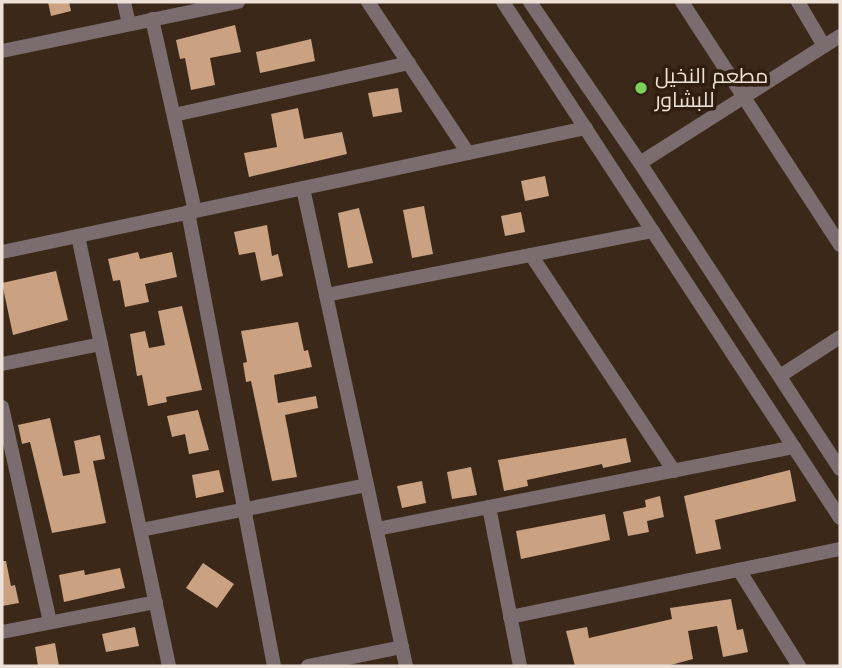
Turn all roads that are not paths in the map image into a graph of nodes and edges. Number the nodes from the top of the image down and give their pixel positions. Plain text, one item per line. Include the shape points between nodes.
1 (124, 2) edge
2 (232, 2) edge
3 (368, 2) edge
4 (503, 2) edge
5 (530, 2) edge
6 (682, 2) edge
7 (798, 2) edge
8 (152, 19) junction
9 (130, 24) junction
10 (840, 36) edge
11 (824, 46) junction
12 (2, 51) edge
13 (409, 63) junction
14 (744, 97) junction
15 (174, 116) junction
16 (586, 128) junction
17 (468, 153) junction
18 (640, 163) junction
19 (303, 188) junction
20 (192, 212) junction
21 (653, 231) junction
22 (78, 236) junction
23 (840, 245) edge
24 (2, 252) edge
25 (531, 255) junction
26 (326, 295) junction
27 (840, 337) edge
28 (101, 344) junction
29 (2, 364) edge
30 (780, 376) junction
31 (2, 407) edge
32 (794, 447) junction
33 (840, 469) edge
34 (674, 471) junction
35 (367, 485) junction
36 (489, 507) junction
37 (245, 510) junction
38 (840, 518) edge
39 (141, 530) junction
40 (377, 530) junction
41 (840, 549) edge
42 (739, 569) junction
43 (156, 602) junction
44 (510, 617) junction
45 (50, 622) junction
46 (2, 632) edge
47 (402, 648) junction
48 (798, 665) edge
49 (169, 666) edge
50 (274, 666) edge
51 (308, 666) edge
52 (406, 666) edge
53 (520, 666) edge
54 (781, 666) edge

1 - 9 street
2 - 8 street
3 - 13 street
4 - 16 street
5 - 18 street
6 - 14 street
7 - 11 street
8 - 9 street
8 - 15 street
9 - 12 street
10 - 11 street
11 - 14 street
13 - 15 street
13 - 17 street
14 - 18 street
14 - 23 street
15 - 20 street
16 - 17 street
16 - 21 street
17 - 19 street
18 - 30 street
19 - 20 street
19 - 26 street
20 - 22 street
20 - 37 street
21 - 25 street
21 - 32 street
22 - 24 street
22 - 28 street
25 - 26 street
25 - 34 street
26 - 35 street
27 - 30 street
28 - 29 street
28 - 39 street
30 - 33 street
31 - 45 street
32 - 34 street
32 - 38 street
34 - 36 street
35 - 37 street
35 - 40 street
36 - 40 street
36 - 44 street
37 - 39 street
37 - 50 street
39 - 43 street
40 - 47 street
41 - 42 street
42 - 44 street
42 - 48 street
43 - 45 street
43 - 49 street
44 - 53 street
45 - 46 street
47 - 51 street
47 - 52 street
48 - 54 street

